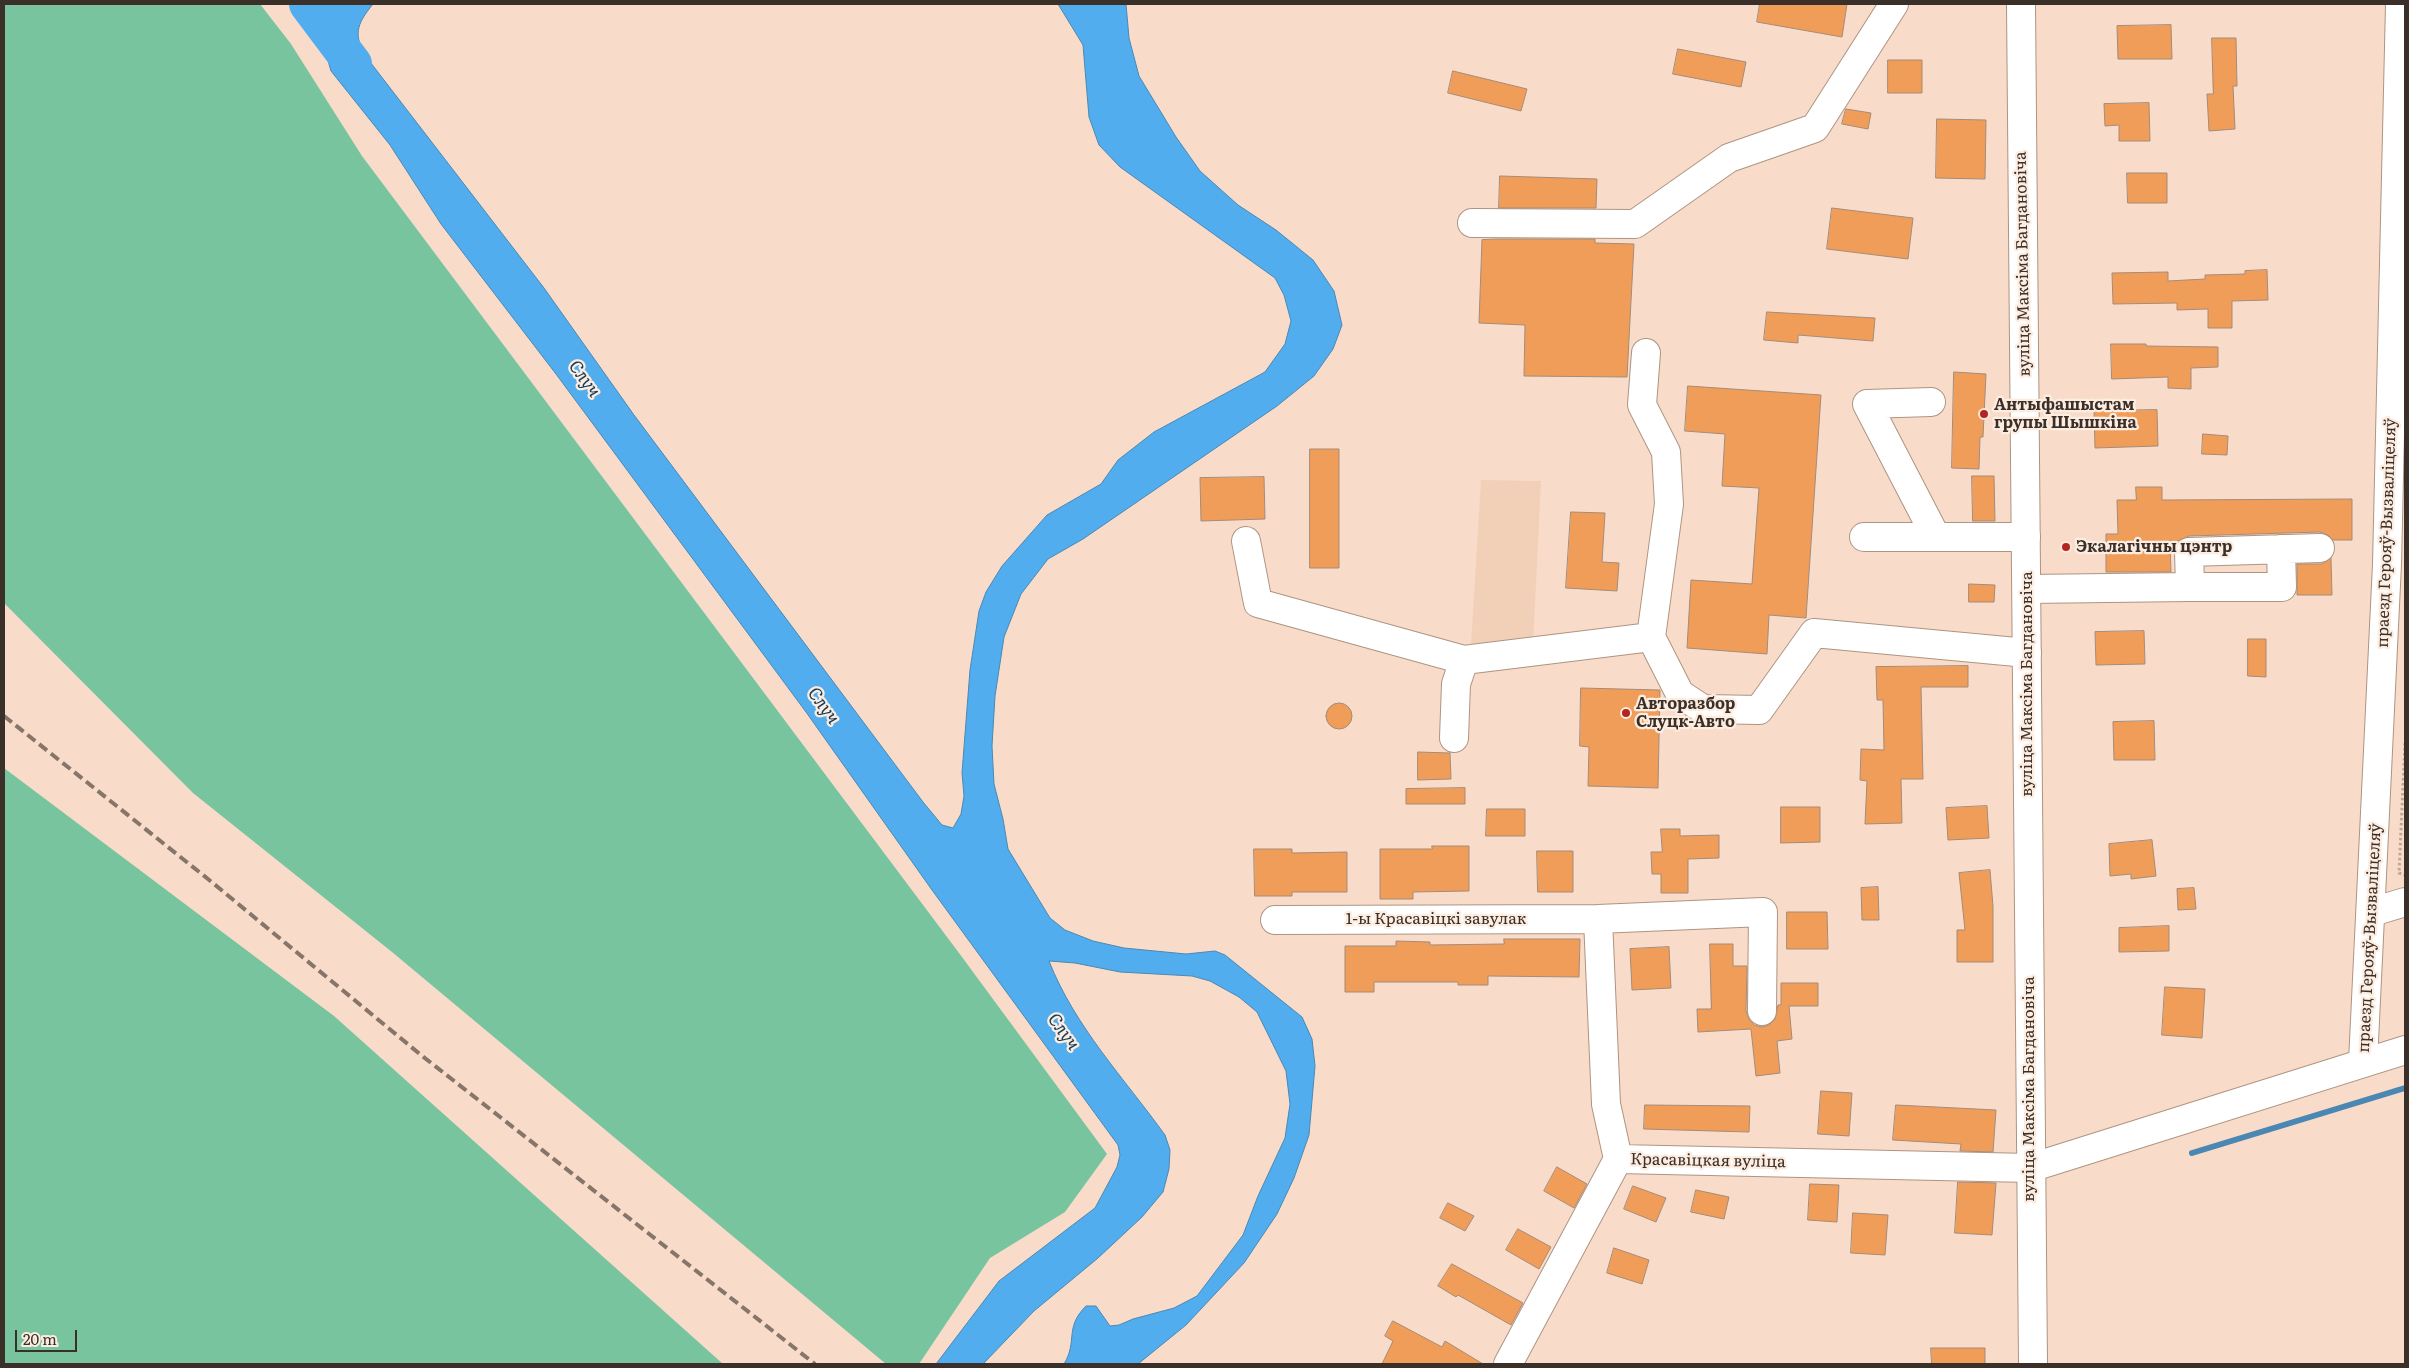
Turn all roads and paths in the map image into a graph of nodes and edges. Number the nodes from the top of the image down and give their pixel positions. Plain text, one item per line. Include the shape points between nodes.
1 (1894, 4) edge
2 (2021, 4) edge
3 (2400, 4) edge
4 (2401, 216) edge
5 (1472, 223) dead end
6 (1646, 353) dead end
7 (1931, 402) dead end
8 (1864, 537) dead end
9 (1936, 537) junction
10 (2026, 537) junction
11 (1246, 541) dead end
12 (2320, 548) dead end
13 (2281, 549) junction
14 (2396, 561) edge
15 (2190, 587) junction
16 (2027, 589) junction
17 (1651, 638) junction
18 (2027, 652) junction
19 (1464, 660) junction
20 (1454, 738) dead end
21 (2405, 743) edge
22 (2405, 875) edge
23 (2405, 902) edge
24 (2372, 912) junction
25 (1598, 918) junction
26 (1275, 920) dead end
27 (1762, 1011) dead end
28 (2405, 1050) edge
29 (2363, 1062) junction
30 (1618, 1159) junction
31 (2030, 1168) junction
32 (1508, 1364) edge
33 (2032, 1364) edge

1 - 5 street via 1815,128 1729,158 1635,224
2 - 10 street, вуліца Максіма Багдановіча
3 - 4 street, праезд Герояў-Вызваліцеляў
4 - 14 street, праезд Герояў-Вызваліцеляў
6 - 17 street via 1642,405 1666,452 1669,504
7 - 9 street via 1867,404
8 - 9 street
9 - 10 street
10 - 16 street, вуліца Максіма Багдановіча
11 - 19 street via 1258,604
12 - 13 street
13 - 15 street via 2189,552
13 - 15 street via 2282,588
14 - 24 street, праезд Герояў-Вызваліцеляў
15 - 16 street
16 - 18 street, вуліца Максіма Багдановіча
17 - 18 street via 1680,694 1703,709 1759,710 1814,633
17 - 19 street
18 - 31 street, вуліца Максіма Багдановіча
19 - 20 street via 1456,684
21 - 22 path via 2399,873
23 - 24 street
24 - 29 street, праезд Герояў-Вызваліцеляў
25 - 26 street, 1-ы Красавіцкі завулак
25 - 27 street, 1-ы Красавіцкі завулак via 1763,912
25 - 30 street via 1606,1104
28 - 29 street, Красавіцкая вуліца
29 - 31 street, Красавіцкая вуліца
30 - 31 street, Красавіцкая вуліца
30 - 32 street, Красавіцкая вуліца
31 - 33 street, вуліца Максіма Багдановіча

